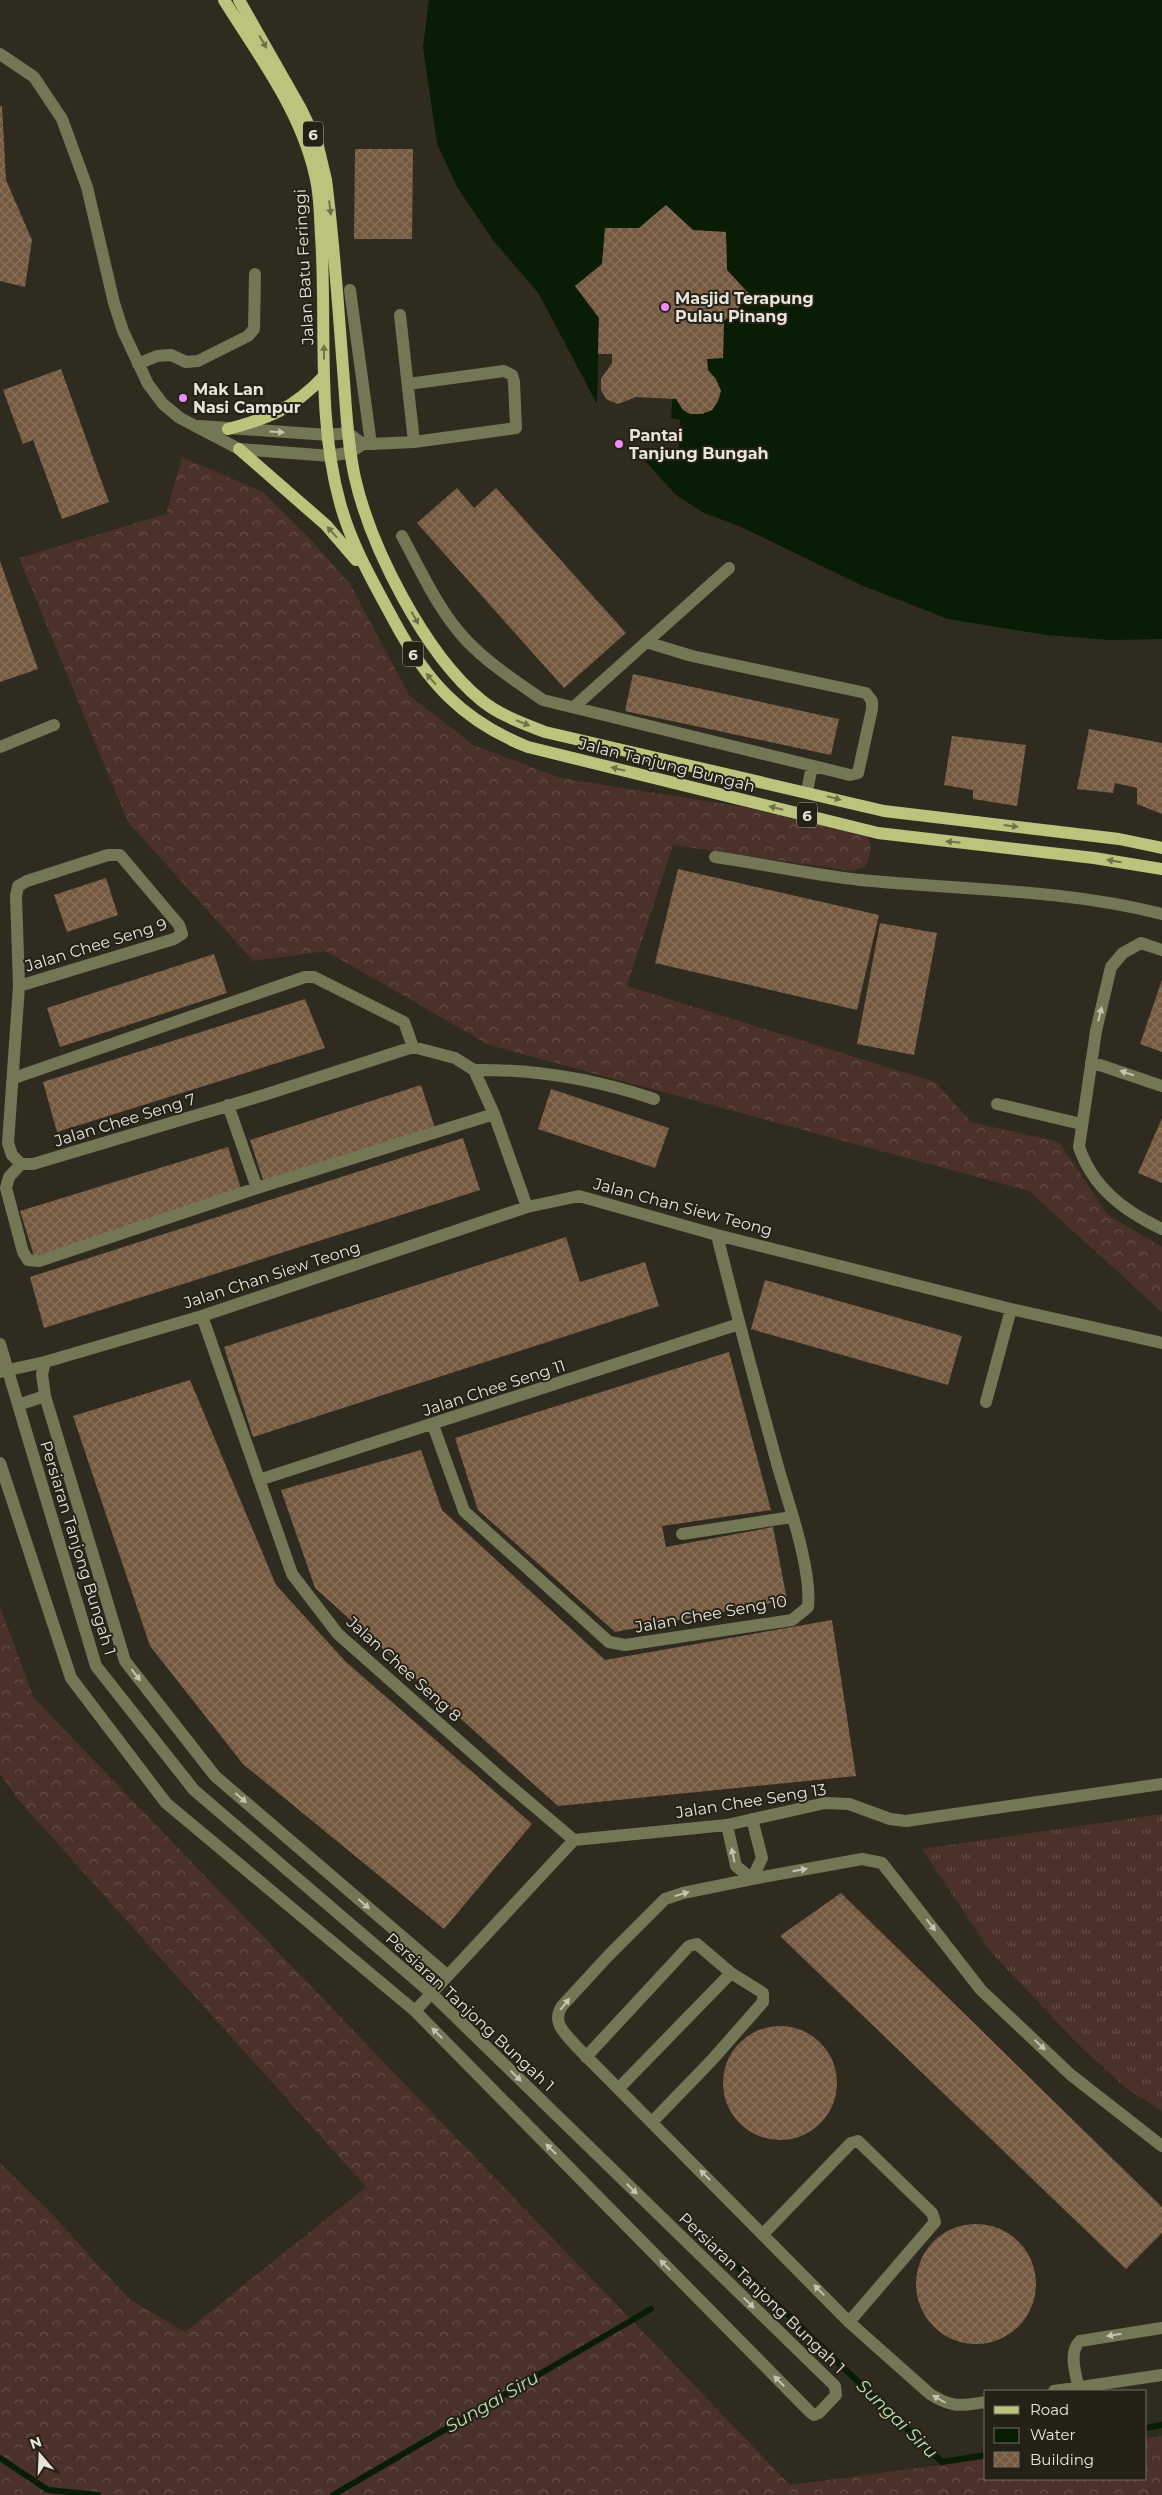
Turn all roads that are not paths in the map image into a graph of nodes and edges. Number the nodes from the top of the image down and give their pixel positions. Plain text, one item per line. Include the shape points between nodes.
1 (224, 0) edge
2 (239, 0) edge
3 (0, 54) edge
4 (255, 274) dead end
5 (350, 290) dead end
6 (400, 315) dead end
7 (138, 364) junction
8 (324, 376) junction
9 (408, 384) junction
10 (193, 425) junction
11 (228, 429) junction
12 (348, 433) junction
13 (328, 435) junction
14 (414, 442) junction
15 (367, 444) junction
16 (239, 449) junction
17 (351, 452) junction
18 (331, 456) junction
19 (402, 536) dead end
20 (729, 568) dead end
21 (374, 584) junction
22 (646, 642) junction
23 (575, 706) junction
24 (54, 725) dead end
25 (0, 747) edge
26 (812, 766) junction
27 (807, 791) junction
28 (1162, 848) edge
29 (715, 857) dead end
30 (1162, 869) edge
31 (1162, 914) edge
32 (1162, 950) edge
33 (19, 986) junction
34 (412, 1047) junction
35 (1091, 1062) junction
36 (474, 1070) junction
37 (14, 1078) junction
38 (1162, 1086) edge
39 (654, 1099) dead end
40 (997, 1104) dead end
41 (228, 1105) junction
42 (494, 1114) junction
43 (1081, 1124) junction
44 (21, 1164) junction
45 (257, 1188) junction
46 (527, 1207) junction
47 (1162, 1229) edge
48 (717, 1235) junction
49 (1011, 1309) junction
50 (202, 1316) junction
51 (739, 1324) junction
52 (1162, 1343) edge
53 (0, 1344) edge
54 (45, 1362) junction
55 (4, 1371) edge
56 (45, 1396) junction
57 (986, 1402) dead end
58 (18, 1405) junction
59 (433, 1425) junction
60 (0, 1463) edge
61 (259, 1480) junction
62 (792, 1517) junction
63 (682, 1534) dead end
64 (1162, 1784) edge
65 (752, 1819) junction
66 (727, 1824) junction
67 (574, 1840) junction
68 (752, 1879) junction
69 (731, 1973) junction
70 (447, 1976) junction
71 (431, 1993) junction
72 (415, 2012) junction
73 (586, 2057) junction
74 (619, 2088) junction
75 (652, 2122) junction
76 (1162, 2146) edge
77 (764, 2234) junction
78 (849, 2322) junction
79 (1162, 2328) edge
80 (1162, 2375) edge
81 (1078, 2388) junction
82 (1062, 2390) edge
83 (984, 2402) edge

8 -> 1 main road, Jalan Batu Feringgi / 6 via 323,274 317,186 307,145 292,111
2 -> 12 main road, Jalan Batu Feringgi / 6 via 301,109 316,142 326,180
3 - 7 street via 34,78 62,119 87,187 114,303
4 - 7 street via 254,329 248,336 198,361 186,362 171,355 157,356
5 - 15 street
6 - 9 street
7 - 10 street via 163,404
8 - 11 main road via 285,410 265,420
8 - 13 main road, Jalan Batu Feringgi / 6
9 - 14 street
9 - 14 street via 504,371 512,375 514,382 516,428
10 - 11 street
10 - 16 street
11 -> 13 street
12 - 13 street
12 - 15 street
12 - 17 main road, Jalan Tanjung Bungah / 6
13 - 18 main road, 6
14 - 15 street
15 - 17 street
16 - 18 street
21 -> 16 main road via 326,525
17 - 18 street
17 -> 27 main road, Jalan Tanjung Bungah / 6 via 366,514 392,575 417,622 446,664 480,700 510,718 545,732
18 - 21 main road, Jalan Tanjung Bungah / 6 via 340,503 356,548
19 - 23 street via 436,599 466,640 506,674 544,700
20 - 22 street
30 -> 21 main road, Jalan Tanjung Bungah / 6 via 878,833 528,747 482,726 465,714 428,677
22 - 23 street
22 - 26 street via 692,656 866,694 872,701 872,709 858,773 850,775
23 - 26 street
24 - 25 street
26 - 27 street
27 -> 28 main road, Jalan Tanjung Bungah / 6 via 884,811 1119,839
29 - 31 street via 860,880 1061,895
35 -> 32 street via 1111,967 1123,954 1141,943
33 - 33 street, Jalan Chee Seng 9 via 182,934 179,925 120,855 108,855 27,881 18,886 16,896
33 - 37 street
34 - 36 street via 456,1058
34 - 37 street via 404,1022 314,977 305,976
34 - 41 street, Jalan Chee Seng 7
38 -> 35 street
35 - 43 street
36 - 39 street via 506,1069 565,1078 623,1089
36 - 42 street
37 - 44 street via 8,1143 12,1156
40 - 43 street
41 - 44 street, Jalan Chee Seng 7 via 33,1164
41 - 45 street
42 - 45 street
42 - 46 street
43 - 47 street via 1079,1147 1094,1178 1111,1198
44 - 45 street via 9,1177 6,1188 28,1260 39,1261
46 - 48 street, Jalan Chan Siew Teong via 579,1196
46 - 50 street, Jalan Chan Siew Teong
48 - 49 street, Jalan Chan Siew Teong
48 - 51 street, Jalan Chee Seng 10
49 - 52 street, Jalan Chan Siew Teong
49 - 57 street
50 - 54 street, Jalan Chan Siew Teong
50 - 61 street, Jalan Chee Seng 8
51 - 59 street, Jalan Chee Seng 11
51 - 62 street, Jalan Chee Seng 10
53 - 55 street, Persiaran Tanjong Bungah 1
54 - 55 street, Jalan Chan Siew Teong
54 - 56 street, Persiaran Tanjong Bungah 1 via 42,1374
55 - 58 street, Persiaran Tanjong Bungah 1
56 - 58 street
56 -> 70 street, Persiaran Tanjong Bungah 1 via 125,1661 215,1776
58 - 71 street, Persiaran Tanjong Bungah 1 via 96,1666 194,1790
59 - 61 street, Jalan Chee Seng 11
59 - 62 street, Jalan Chee Seng 10 via 464,1511 609,1642 625,1645 792,1620 808,1607 810,1590
60 - 72 street, Persiaran Tanjong Bungah 1 via 71,1678 166,1803
61 - 67 street, Jalan Chee Seng 8 via 292,1574 338,1634
62 - 63 street
64 - 65 street, Jalan Chee Seng 13 via 906,1821 890,1819 849,1804 825,1803
65 - 66 street, Jalan Chee Seng 13
65 - 68 street via 762,1858
66 - 67 street, Jalan Chee Seng 13
68 -> 66 street via 736,1866
67 - 70 street
73 -> 68 street via 562,2031 557,2014 609,1955 665,1899
68 -> 76 street via 862,1859 882,1863 981,1990 1071,2075
69 - 73 street via 704,1948 697,1944 689,1946
69 - 74 street
69 - 75 street via 763,1993 763,2002
70 - 71 street
71 - 72 street
71 -> 72 street, Persiaran Tanjong Bungah 1 via 835,2386 836,2394 819,2413 814,2415 810,2412
73 - 74 street
74 - 75 street
77 -> 75 street
78 -> 77 street
77 - 78 street via 851,2143 858,2141 932,2213 934,2222
83 -> 78 street via 953,2406 943,2402
79 -> 81 street via 1080,2341 1073,2350
80 - 81 street
81 - 82 street

